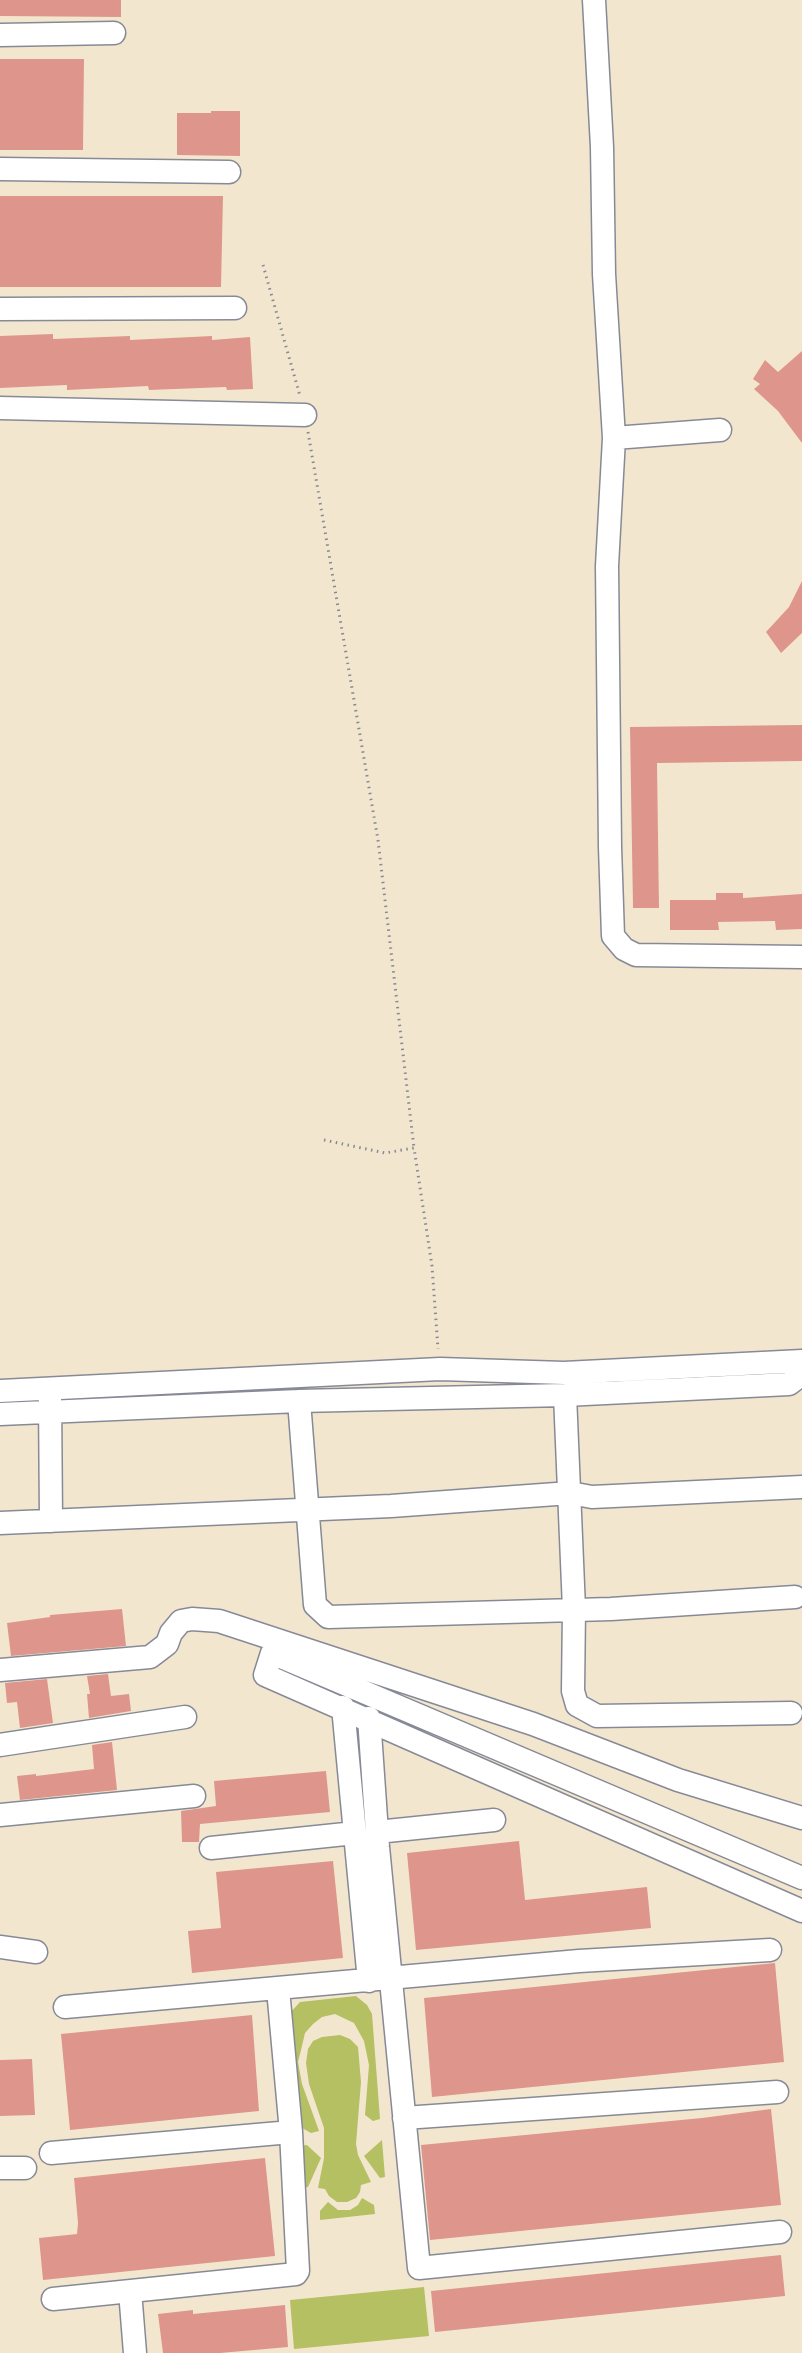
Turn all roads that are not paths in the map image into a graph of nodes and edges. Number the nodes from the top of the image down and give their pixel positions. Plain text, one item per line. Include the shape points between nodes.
1 (594, 0) edge
2 (114, 33) dead end
3 (0, 35) edge
4 (0, 169) edge
5 (229, 172) dead end
6 (235, 308) dead end
7 (0, 309) edge
8 (0, 408) edge
9 (305, 415) road end
10 (720, 430) dead end
11 (614, 438) junction
12 (802, 957) edge
13 (802, 1361) edge
14 (346, 1374) junction
15 (802, 1374) edge
16 (50, 1388) junction
17 (0, 1391) edge
18 (565, 1395) junction
19 (348, 1400) junction
20 (299, 1401) junction
21 (50, 1412) junction
22 (0, 1414) edge
23 (802, 1487) edge
24 (570, 1493) junction
25 (309, 1510) junction
26 (51, 1521) junction
27 (0, 1523) edge
28 (795, 1597) dead end
29 (574, 1609) junction
30 (0, 1670) edge
31 (343, 1707) junction
32 (791, 1713) dead end
33 (185, 1717) dead end
34 (369, 1718) junction
35 (0, 1745) edge
36 (194, 1796) dead end
37 (0, 1815) edge
38 (802, 1818) edge
39 (494, 1820) dead end
40 (366, 1833) junction
41 (211, 1848) dead end
42 (802, 1878) edge
43 (802, 1911) edge
44 (0, 1947) edge
45 (770, 1950) dead end
46 (36, 1952) dead end
47 (380, 1980) junction
48 (278, 1989) junction
49 (65, 2007) dead end
50 (777, 2092) dead end
51 (404, 2118) junction
52 (291, 2132) junction
53 (51, 2153) dead end
54 (0, 2168) edge
55 (25, 2168) dead end
56 (780, 2232) dead end
57 (130, 2291) junction
58 (53, 2299) dead end
59 (135, 2353) edge

1 - 11 street
2 - 3 street
4 - 5 street
6 - 7 street
8 - 9 street
10 - 11 street
11 - 12 street via 608,566 613,936 624,949 636,955
13 - 14 street via 564,1373 440,1369
14 - 16 street
14 - 19 street
15 - 18 street via 789,1384
16 - 17 street
16 - 21 street
18 - 19 street
18 - 24 street
19 - 20 street
20 - 21 street
20 - 25 street
21 - 22 street
21 - 26 street
23 - 24 street via 592,1497
24 - 25 street
24 - 29 street
25 - 26 street
25 - 29 street via 315,1605 328,1617
26 - 27 street
28 - 29 street
29 - 32 street via 573,1691 577,1704 597,1716
30 - 38 street via 150,1657 166,1644 182,1621 219,1621 533,1724 678,1780
31 - 34 street
31 - 40 street
31 - 42 street via 265,1674 272,1653
33 - 35 street
34 - 40 street
34 - 43 street
36 - 37 street
39 - 40 street
40 - 41 street
40 - 47 street
44 - 46 street
45 - 47 street via 579,1961
47 - 48 street
47 - 51 street
48 - 49 street
48 - 52 street
50 - 51 street
51 - 56 street via 419,2268
52 - 53 street
52 - 57 street via 296,2274
54 - 55 street
57 - 58 street
57 - 59 street

